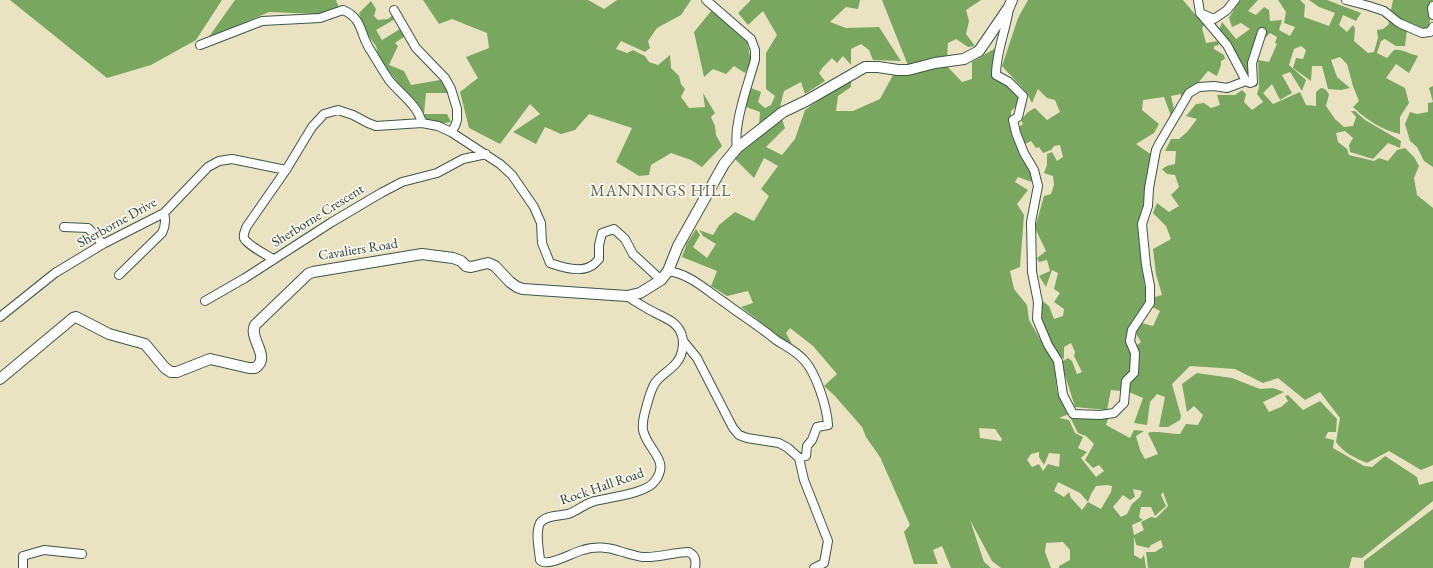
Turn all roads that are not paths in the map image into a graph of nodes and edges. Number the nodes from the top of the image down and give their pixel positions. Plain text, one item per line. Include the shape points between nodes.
1 (706, 0) edge
2 (1198, 0) edge
3 (1235, 0) edge
4 (1346, 0) edge
5 (1011, 3) edge
6 (1433, 6) edge
7 (394, 10) dead end
8 (1200, 13) junction
9 (1433, 15) edge
10 (1433, 27) edge
11 (1262, 32) dead end
12 (200, 45) dead end
13 (1246, 81) junction
14 (422, 123) junction
15 (451, 132) junction
16 (737, 148) junction
17 (486, 154) junction
18 (286, 170) junction
19 (164, 213) junction
20 (64, 227) dead end
21 (103, 244) junction
22 (273, 259) junction
23 (668, 271) junction
24 (119, 275) dead end
25 (661, 280) junction
26 (627, 296) junction
27 (204, 301) dead end
28 (0, 317) edge
29 (684, 342) junction
30 (0, 379) edge
31 (798, 458) junction
32 (82, 554) dead end
33 (23, 568) edge
34 (695, 568) edge
35 (814, 568) edge

1 - 16 street via 751,39 755,50 736,127
2 - 8 street
3 - 8 street via 1227,10 1214,19
4 - 10 street via 1384,11 1399,23 1422,33 1430,32
5 - 13 street via 996,63 996,75 1009,82 1023,96 1018,117 1013,120 1038,186 1031,222 1032,272 1038,302 1037,319 1048,345 1058,360 1063,395 1073,414 1114,413 1124,403 1126,381 1134,372 1135,354 1130,341 1132,330 1150,303 1142,224 1148,206 1149,188 1159,144 1189,93 1199,87 1227,88
5 - 16 main road via 975,54 964,59 935,62 908,70 865,67 783,112
6 - 9 street
7 - 15 street via 416,48 445,78 451,89 457,109 457,120
8 - 13 street via 1227,45
11 - 13 street via 1252,63 1253,82
12 - 14 street via 262,21 320,18 343,10 356,18 369,49 389,79 416,109
14 - 15 street
14 - 18 street via 376,126 338,110 324,114 312,127
15 - 17 street
16 - 23 main road via 724,164 678,246
17 - 22 street, Sherborne Crescent via 463,159 437,173 402,182
17 - 25 street via 512,175 534,206 541,223 542,243 550,263 576,269 591,267 599,259 602,234 614,229 625,239 633,254
18 - 19 street, Sherborne Drive via 232,159 219,161 208,167
18 - 22 street, Sherborne Crescent via 244,233 248,243
19 - 21 street, Sherborne Drive
19 - 24 street via 162,233
20 - 21 street via 88,228
21 - 28 street, Sherborne Drive via 55,273
22 - 27 street
23 - 25 main road
23 - 31 street via 676,272 701,285 791,349 811,370 825,404 828,425 817,427 807,446 806,456
25 - 26 main road via 640,293
26 - 29 street via 672,321 678,327
26 - 30 main road, Cavaliers Road via 523,289 510,282 495,266 488,263 471,267 453,258 422,254 308,274 255,325 253,331 262,356 260,364 255,368 210,359 172,372 165,368 145,344 110,334 76,317
29 - 31 street via 697,358 740,435 779,443
29 - 34 street, Rock Hall Road via 681,357 654,384 646,405 643,429 661,465 654,483 615,498 594,501 568,514 548,517 539,524 538,531 541,564 549,568 575,553 590,548 611,549 643,557 689,552 696,559
31 - 35 street via 828,540 824,563
32 - 33 street via 44,550 22,556

